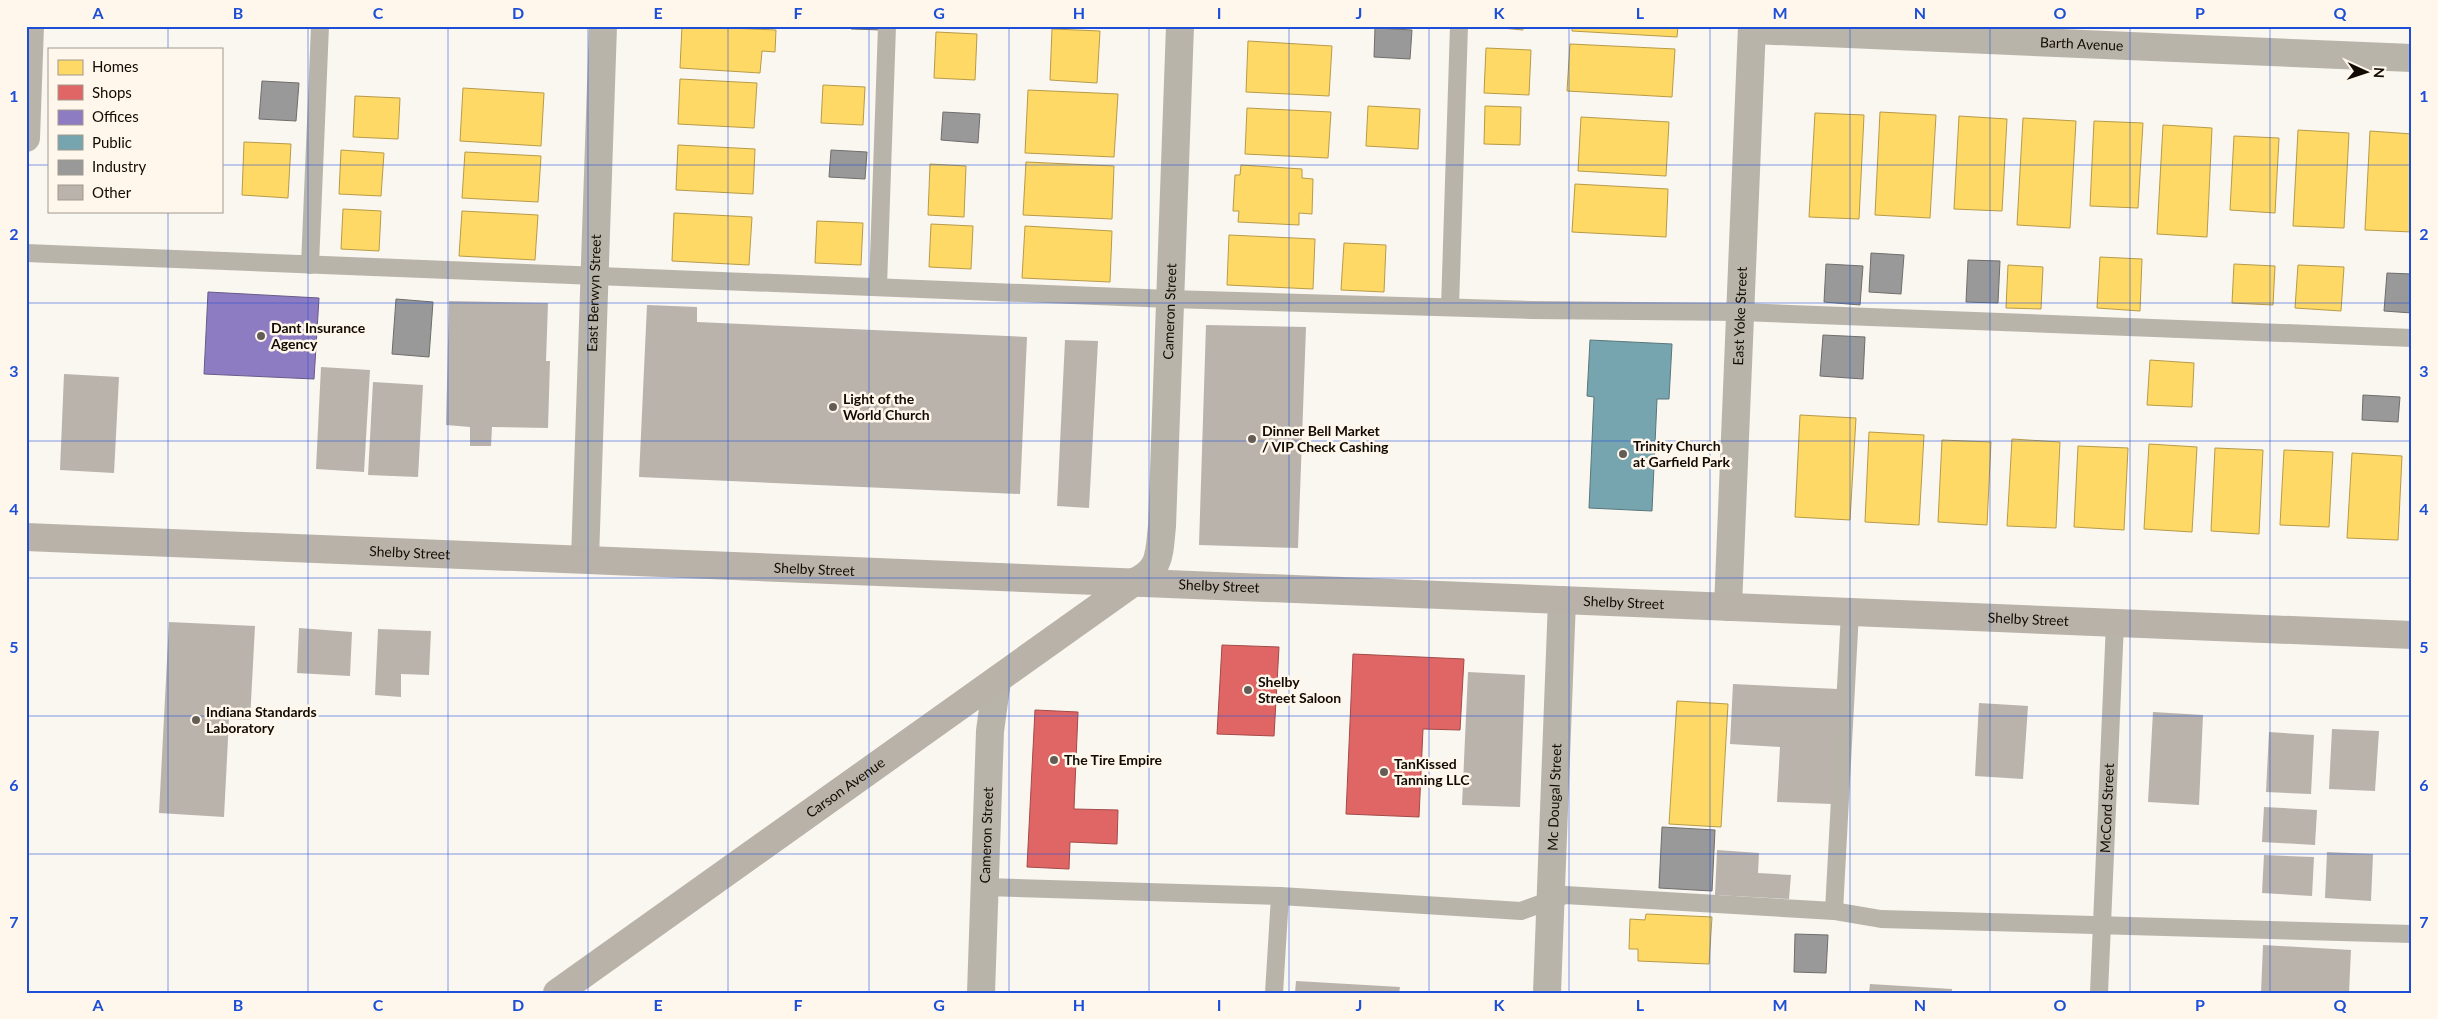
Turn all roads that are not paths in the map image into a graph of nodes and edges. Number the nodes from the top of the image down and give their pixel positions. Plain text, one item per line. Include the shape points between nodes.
1 (30, 26) edge
2 (320, 26) edge
3 (603, 26) edge
4 (887, 26) edge
5 (1180, 26) edge
6 (1459, 26) edge
7 (1752, 28) edge
8 (2412, 58) edge
9 (26, 138) edge
10 (26, 253) edge
11 (310, 265) junction
12 (594, 276) junction
13 (878, 288) junction
14 (1170, 300) junction
15 (1450, 307) junction
16 (1741, 312) junction
17 (2412, 338) edge
18 (26, 537) edge
19 (585, 559) junction
20 (1134, 582) junction
21 (1562, 600) junction
22 (1728, 607) junction
23 (1850, 612) junction
24 (2115, 623) junction
25 (2412, 635) edge
26 (997, 680) junction
27 (984, 887) junction
28 (1280, 896) junction
29 (1550, 899) junction
30 (1834, 911) junction
31 (2102, 925) junction
32 (2412, 934) edge
33 (557, 993) edge
34 (981, 993) edge
35 (1274, 993) edge
36 (1546, 993) edge
37 (2099, 993) edge

1 - 9 street
2 - 11 lane
3 - 12 street, East Berwyn Street
4 - 13 lane
5 - 14 street, Cameron Street
6 - 15 lane
7 - 8 street, Barth Avenue
7 - 16 street, East Yoke Street
10 - 11 lane
11 - 12 lane
12 - 13 lane
12 - 19 street, East Berwyn Street
13 - 14 lane
14 - 15 lane
14 - 20 street, Cameron Street via 1160,547 1156,565 1148,576
15 - 16 lane
16 - 17 lane
16 - 22 street, East Yoke Street
18 - 19 main road, Shelby Street
19 - 20 main road, Shelby Street
20 - 21 main road, Shelby Street
20 - 26 main road, Carson Avenue
21 - 22 main road, Shelby Street
21 - 29 street, Mc Dougal Street
22 - 23 main road, Shelby Street
23 - 24 main road, Shelby Street
23 - 30 lane
24 - 25 main road, Shelby Street
24 - 31 lane, McCord Street
26 - 27 street, Cameron Street via 990,731
26 - 33 main road, Carson Avenue
27 - 28 lane
27 - 34 street, Cameron Street
28 - 29 lane via 1521,910
28 - 35 lane
29 - 30 lane via 1566,895
29 - 36 street, Mc Dougal Street
30 - 31 lane via 1881,919
31 - 32 lane
31 - 37 lane, McCord Street

